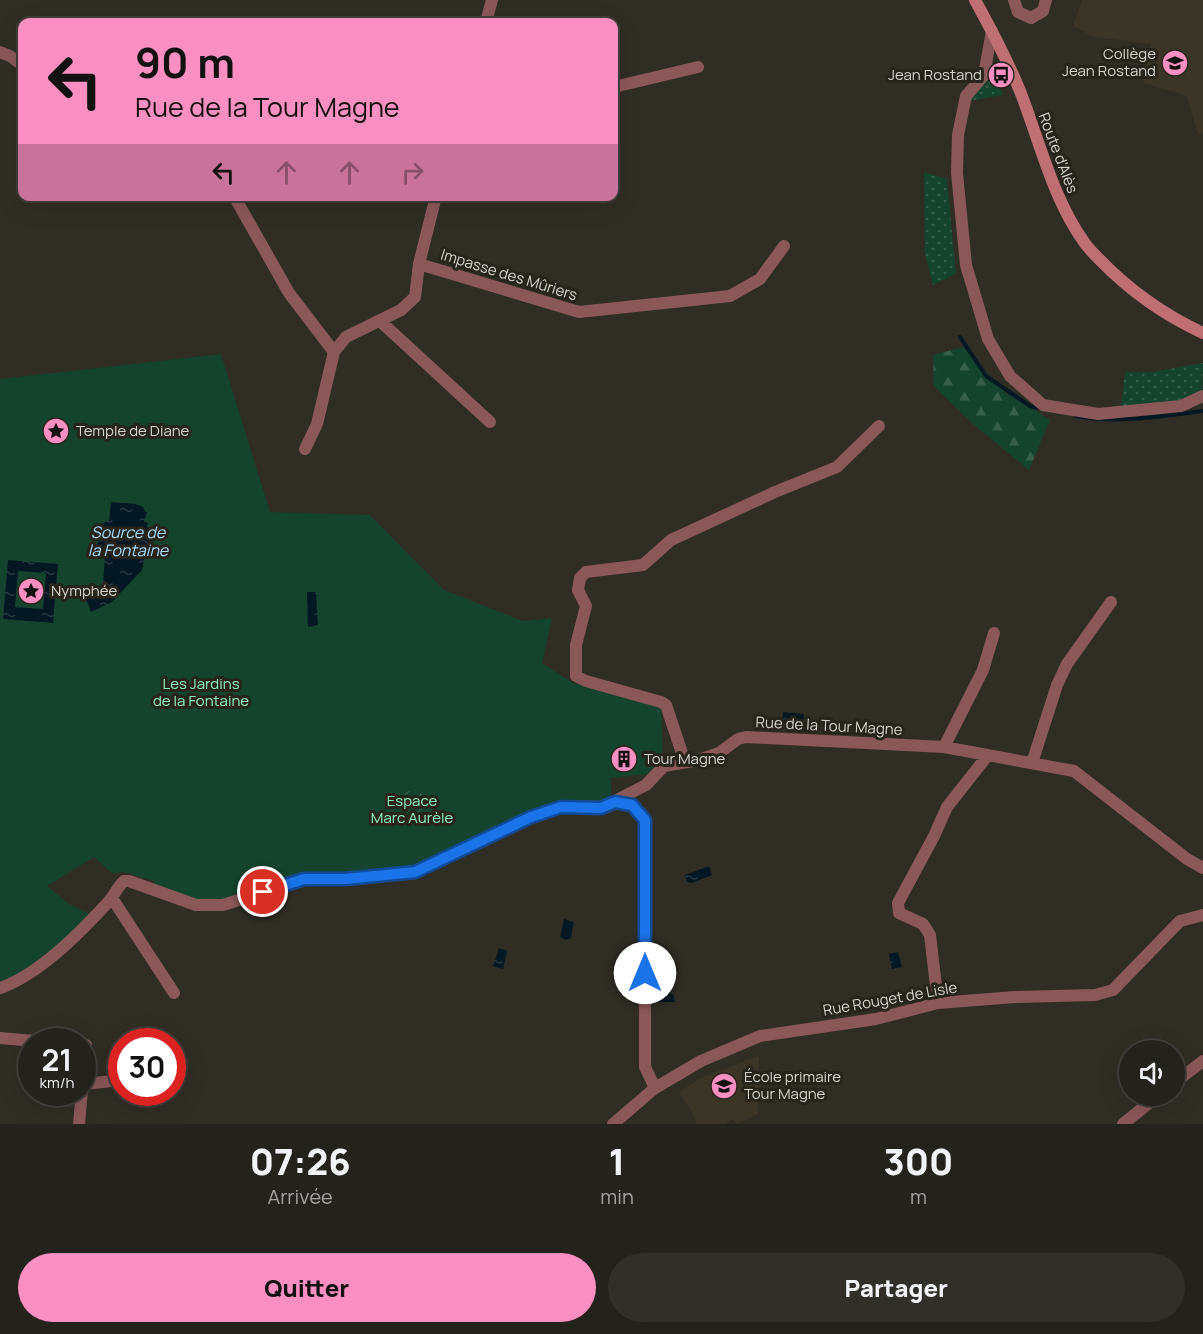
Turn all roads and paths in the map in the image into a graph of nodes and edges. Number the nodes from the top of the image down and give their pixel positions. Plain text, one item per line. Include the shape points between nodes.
1 (492, 0) edge
2 (975, 0) edge
3 (1014, 0) edge
4 (1046, 0) edge
5 (487, 18) edge
6 (992, 31) junction
7 (0, 52) edge
8 (18, 62) edge
9 (698, 67) dead end
10 (618, 86) edge
11 (237, 201) edge
12 (435, 201) edge
13 (784, 246) dead end
14 (419, 264) junction
15 (380, 321) junction
16 (1203, 333) edge
17 (334, 352) junction
18 (1203, 396) edge
19 (490, 422) dead end
20 (879, 426) dead end
21 (305, 449) dead end
22 (1111, 602) dead end
23 (994, 633) dead end
24 (944, 747) junction
25 (988, 755) junction
26 (685, 762) junction
27 (1032, 764) junction
28 (615, 802) junction
29 (1203, 867) edge
30 (112, 898) junction
31 (1203, 915) edge
32 (0, 988) edge
33 (174, 993) dead end
34 (938, 1004) junction
35 (0, 1038) edge
36 (18, 1040) edge
37 (1203, 1061) edge
38 (1185, 1075) edge
39 (655, 1088) junction
40 (81, 1106) edge
41 (1145, 1106) edge
42 (79, 1124) edge
43 (613, 1124) edge
44 (1123, 1124) edge

1 - 5 street
2 - 6 main road, Route d'Alès
3 - 4 street via 1018,12 1031,18 1043,11
6 - 16 main road, Route d'Alès via 1019,90 1056,193 1084,243 1138,294 1177,321
6 - 18 street via 984,75 966,96 957,135 966,265 988,339 1010,376 1043,405 1098,414 1180,406
7 - 8 street
9 - 10 street
11 - 17 street via 289,294
12 - 14 street
13 - 14 street, Impasse des Mûriers via 760,279 730,296 579,312
14 - 15 street via 415,297
15 - 17 street via 346,337
15 - 19 street
17 - 21 street via 317,424
20 - 26 street via 837,467 671,540 643,565 586,572 580,578 578,590 586,606 576,645 576,676 666,705
22 - 27 street via 1067,664
23 - 24 street via 983,669
24 - 25 street, Rue de la Tour Magne
24 - 26 street, Rue de la Tour Magne via 746,737 719,753
25 - 27 street, Rue de la Tour Magne
25 - 34 street via 947,807 898,903 899,914 923,924 930,935
26 - 28 street, Rue de la Tour Magne via 664,766 645,785
27 - 29 street, Rue de la Tour Magne via 1074,771
28 - 30 street, Rue de la Tour Magne via 601,808 561,807 531,817 415,872 304,879 223,905 196,905 129,881 124,881
28 - 39 street via 632,805 645,820 645,1067
30 - 32 street, Rue de la Tour Magne via 72,941 14,983
30 - 33 street
31 - 34 street, Rue Rouget de Lisle via 1180,921 1113,990 1095,995
34 - 39 street, Rue Rouget de Lisle via 876,1019 759,1036 701,1061
35 - 36 street
37 - 38 street
39 - 43 street, Rue Rouget de Lisle
40 - 42 street
41 - 44 street

